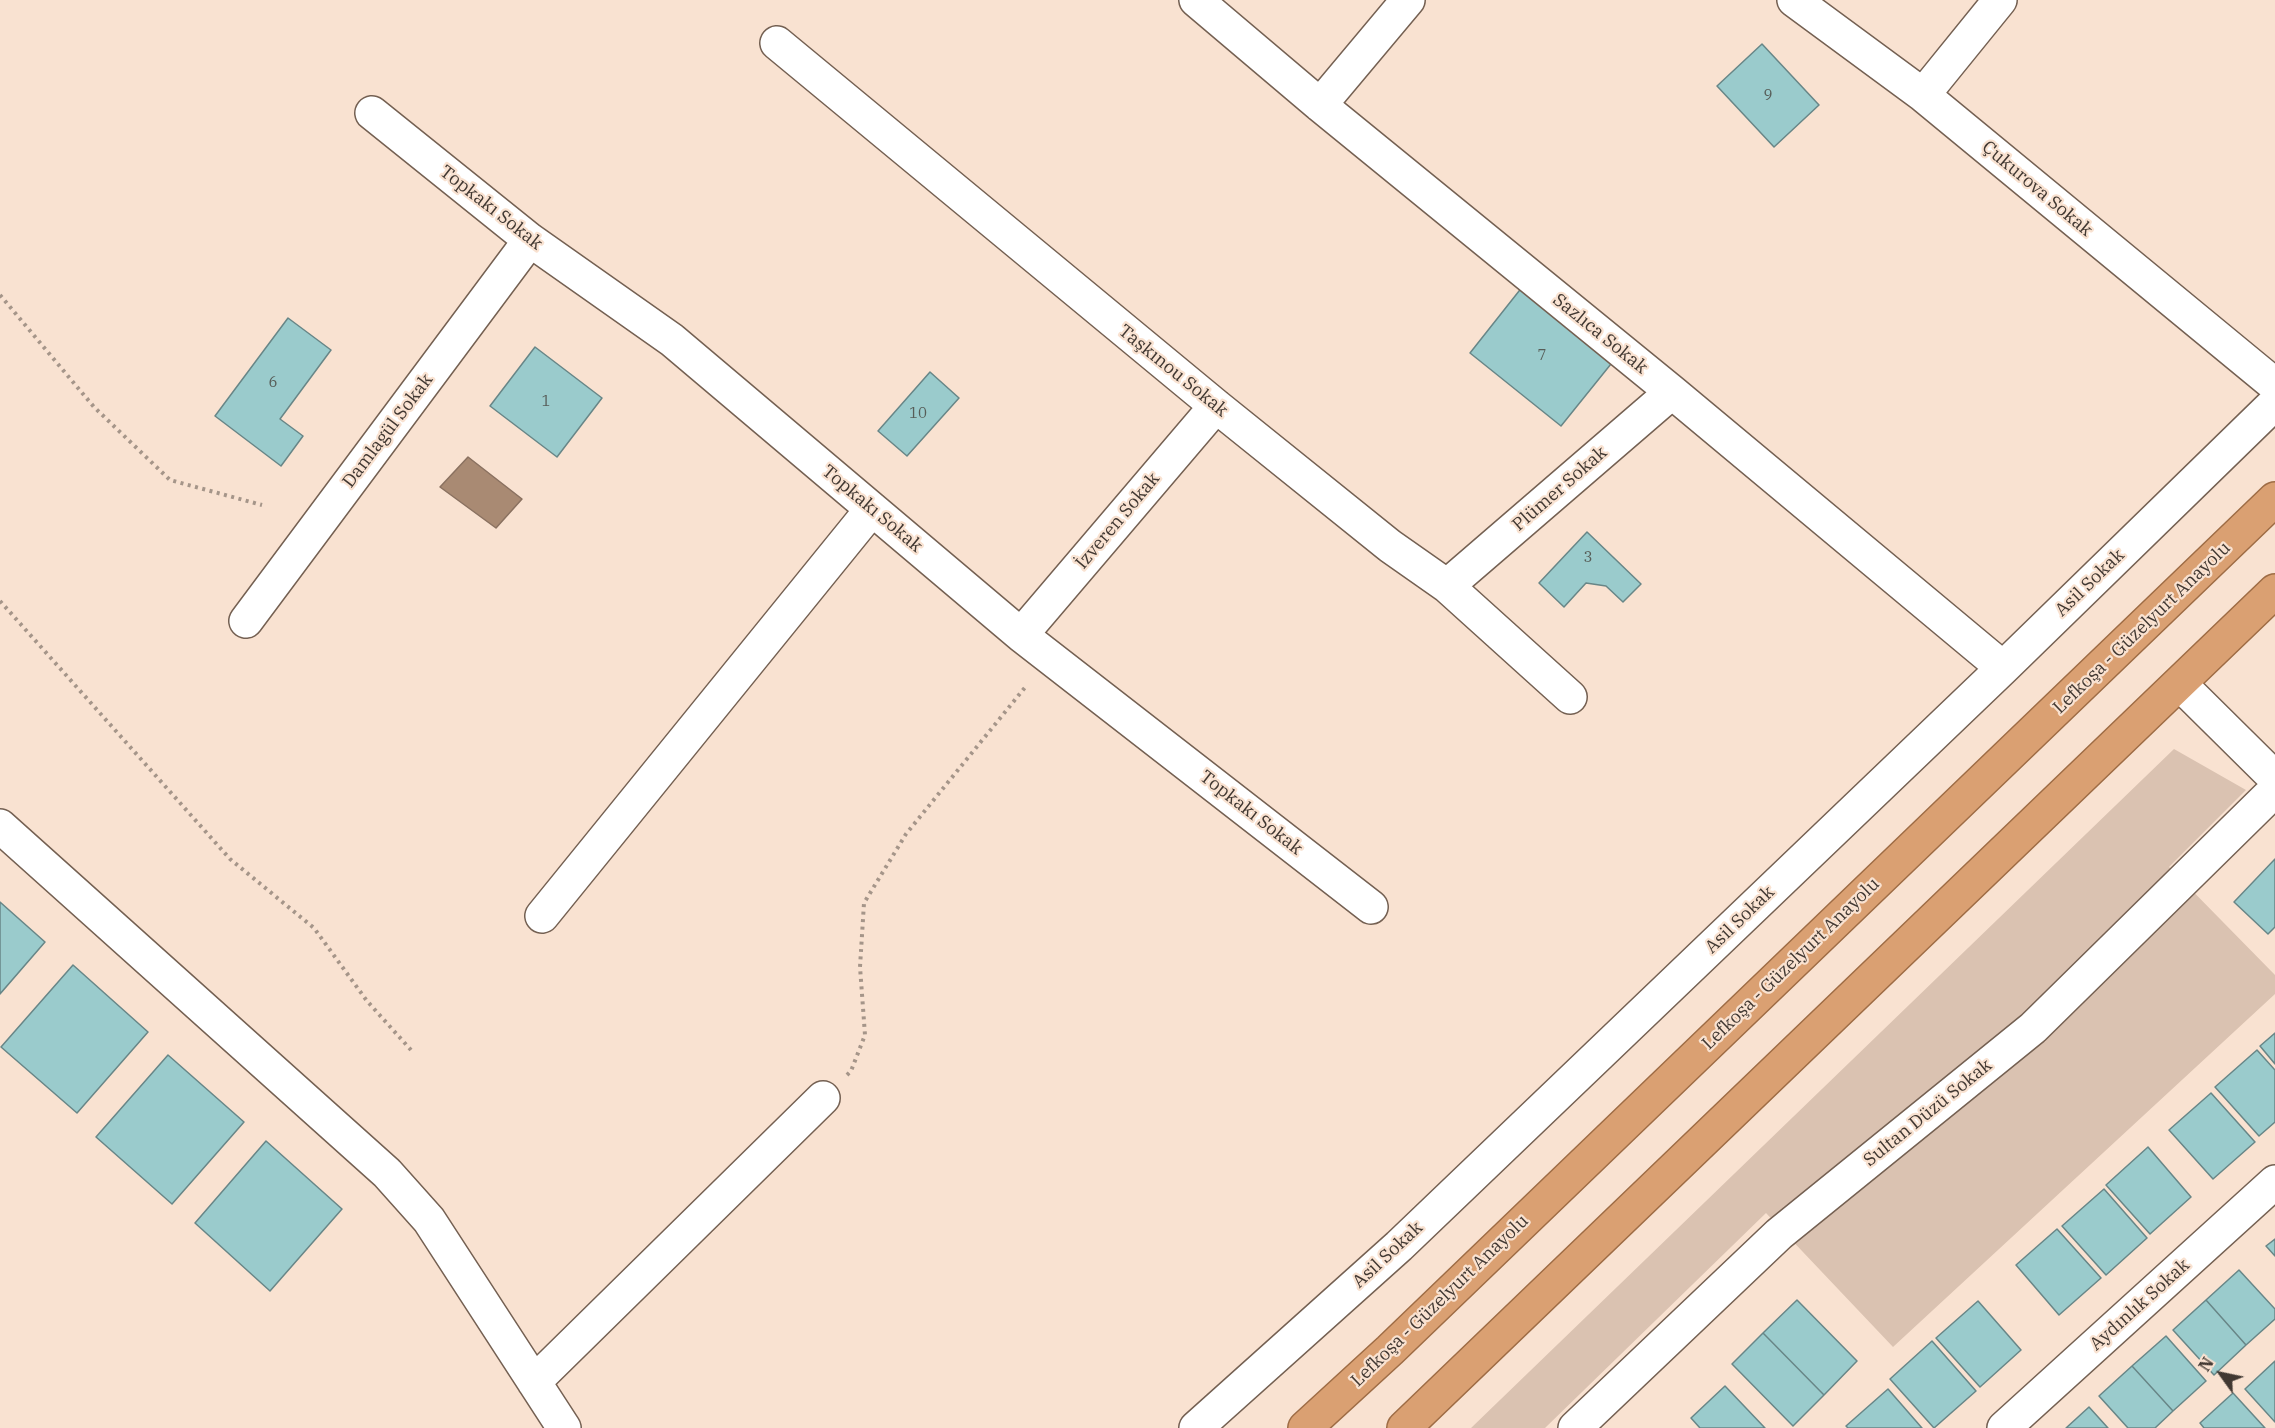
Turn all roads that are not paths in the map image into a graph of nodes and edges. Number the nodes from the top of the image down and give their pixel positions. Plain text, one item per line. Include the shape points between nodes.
1 (1196, 0) edge
2 (1408, 0) edge
3 (1794, 0) edge
4 (2000, 0) edge
5 (777, 43) dead end
6 (1923, 95) junction
7 (1320, 105) junction
8 (372, 113) dead end
9 (530, 240) junction
10 (2275, 385) edge
11 (1672, 392) junction
12 (2275, 403) edge
13 (1216, 406) junction
14 (2275, 499) edge
15 (872, 509) junction
16 (1447, 586) junction
17 (2275, 591) edge
18 (246, 621) dead end
19 (1021, 635) junction
20 (2003, 668) junction
21 (2180, 684) junction
22 (1570, 697) dead end
23 (2275, 778) edge
24 (2275, 790) edge
25 (0, 826) edge
26 (1371, 906) dead end
27 (542, 916) dead end
28 (823, 1098) road end
29 (2275, 1182) edge
30 (534, 1382) junction
31 (564, 1428) edge
32 (1196, 1428) edge
33 (1305, 1428) edge
34 (1404, 1428) edge
35 (1575, 1428) edge
36 (2004, 1428) edge

1 - 7 street, Sazlıca Sokak
2 - 7 street
3 - 6 street, Çukurova Sokak
4 - 6 street
5 - 13 street, Taşkınou Sokak
6 - 10 street, Çukurova Sokak
7 - 11 street, Sazlıca Sokak
8 - 9 street, Topkakı Sokak
9 - 15 street, Topkakı Sokak via 672,340
9 - 18 street, Damlagül Sokak
11 - 16 street, Plümer Sokak
11 - 20 street, Sazlıca Sokak
12 - 20 street, Asil Sokak
13 - 16 street, Taşkınou Sokak via 1390,546
13 - 19 street, İzveren Sokak
14 - 33 highway, Lefkoşa - Güzelyurt Anayolu
15 - 19 street, Topkakı Sokak
15 - 27 street
16 - 22 street, Taşkınou Sokak
17 - 21 highway
19 - 26 street, Topkakı Sokak
20 - 32 street, Asil Sokak via 1399,1246
21 - 23 street
21 - 34 highway
24 - 35 street, Sultan Düzü Sokak via 2033,1028 1779,1233
25 - 30 street via 387,1173 429,1220
28 - 30 street
29 - 36 street, Aydınlık Sokak
30 - 31 street

